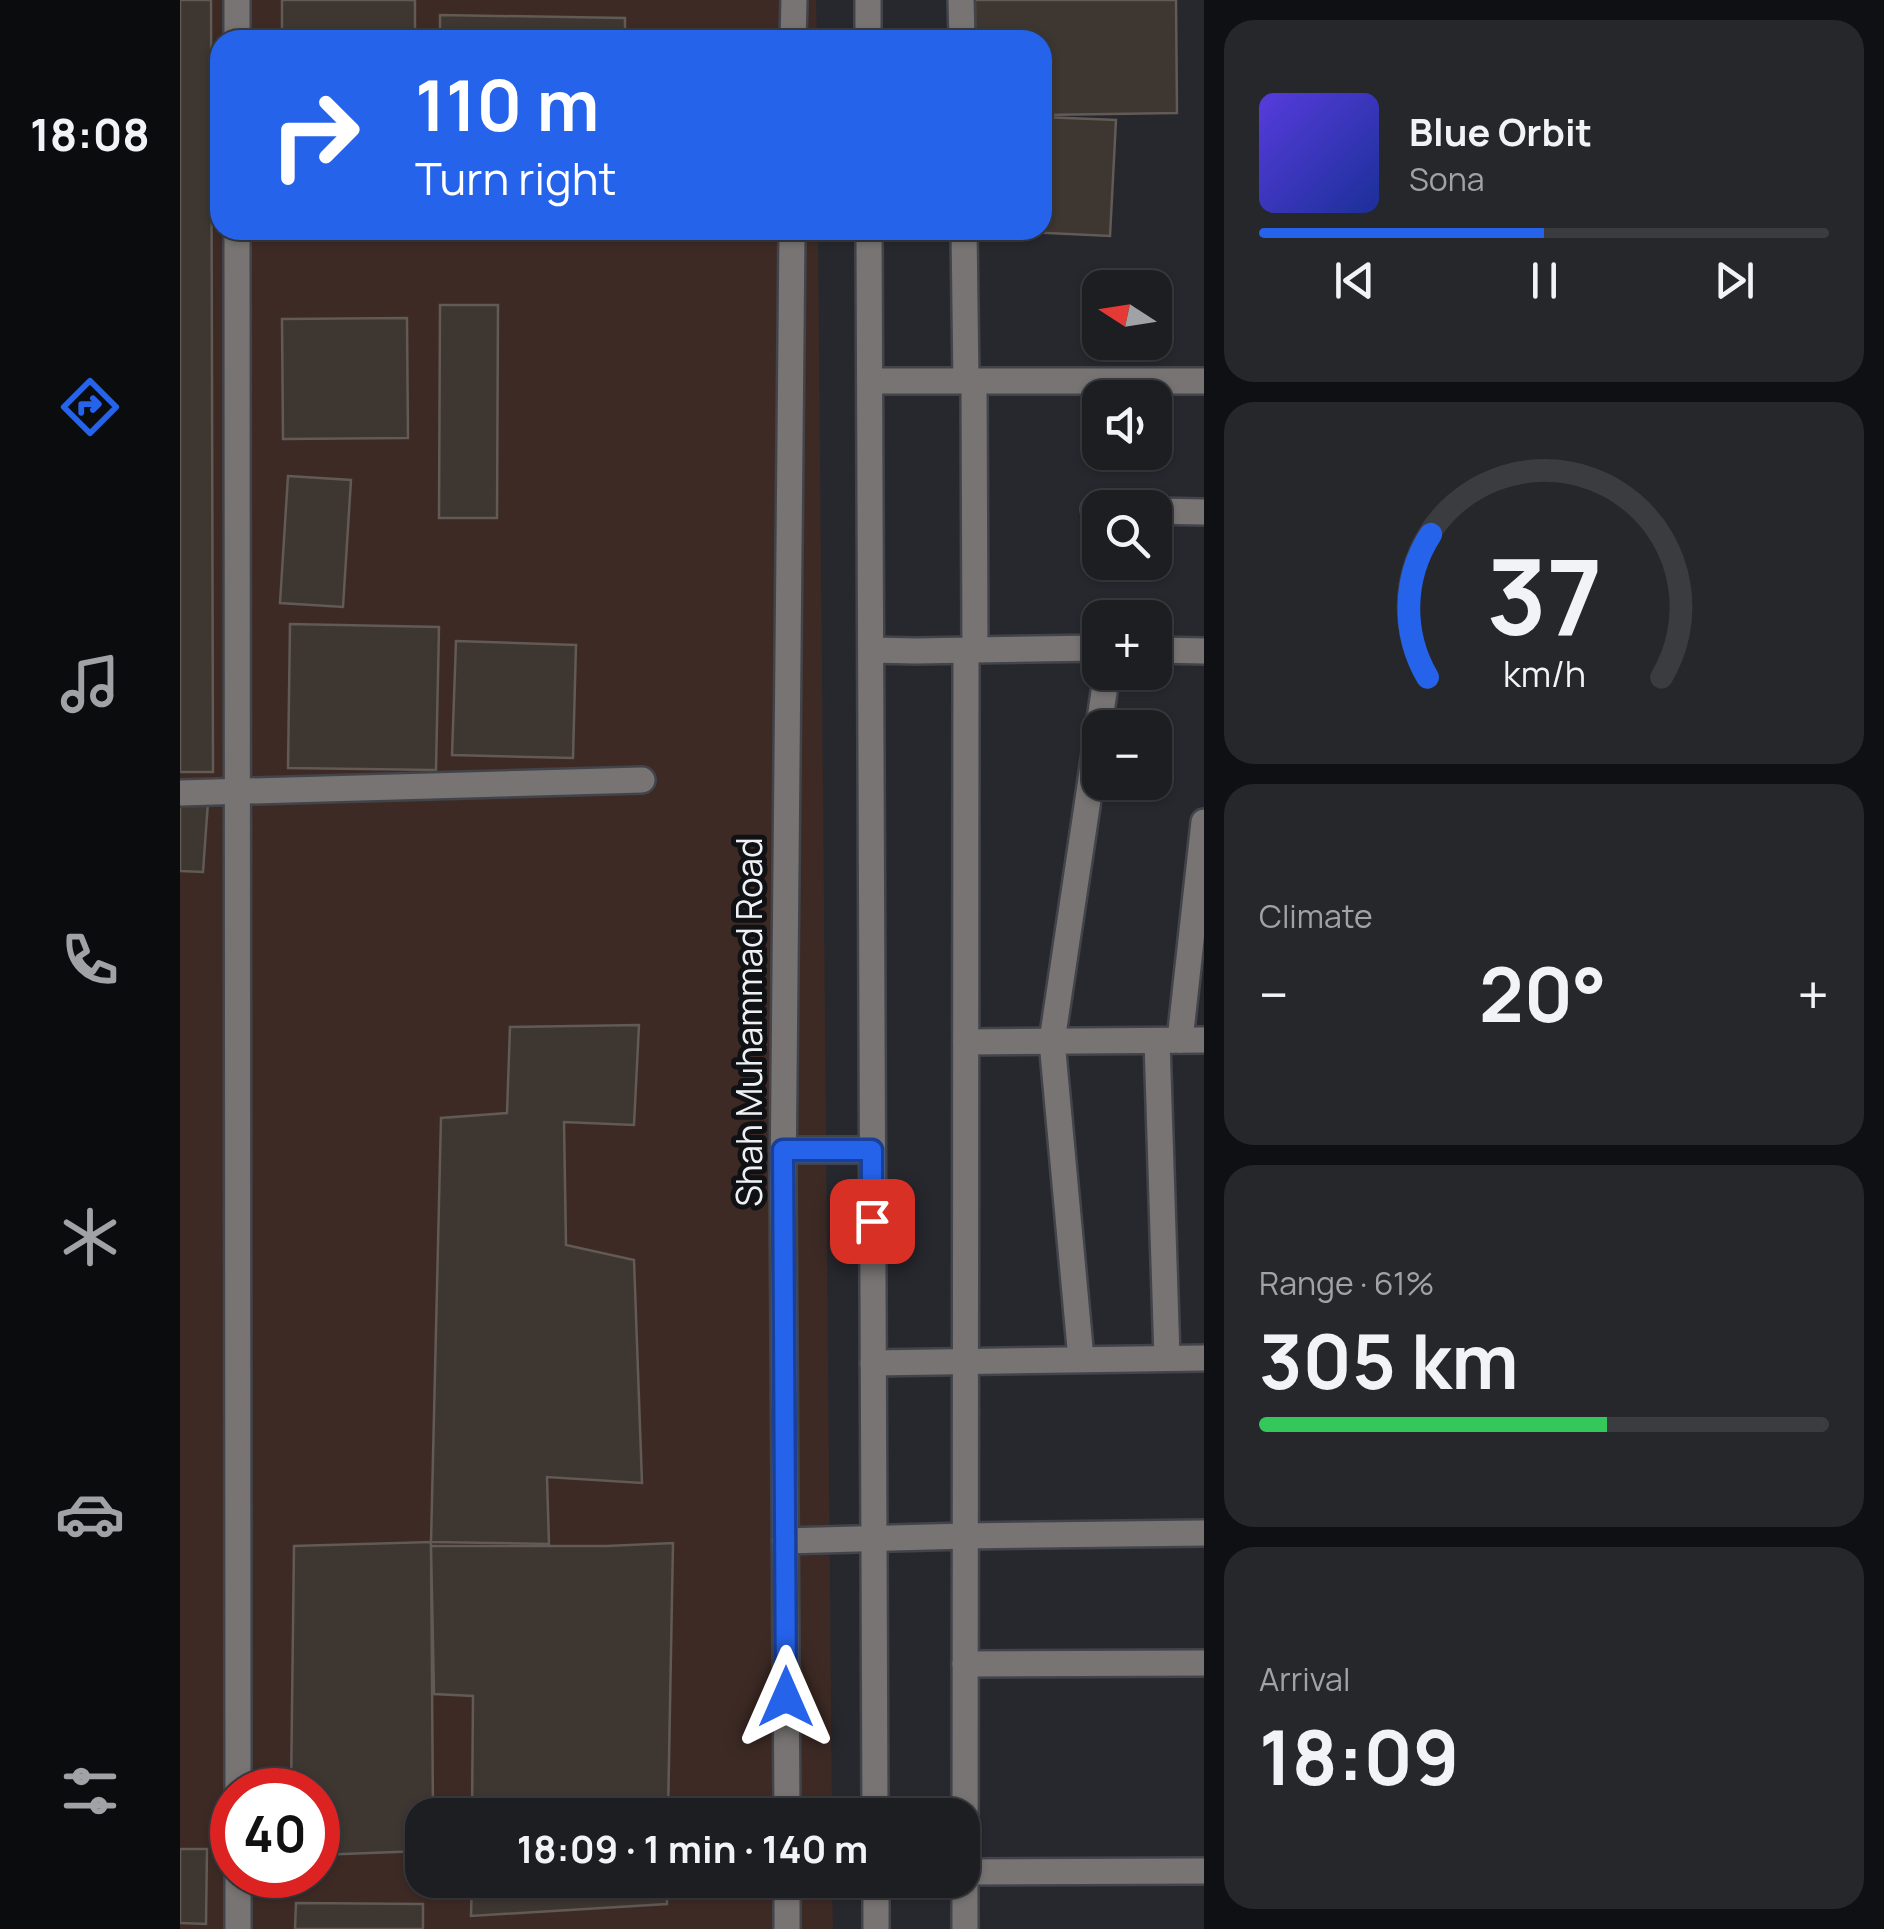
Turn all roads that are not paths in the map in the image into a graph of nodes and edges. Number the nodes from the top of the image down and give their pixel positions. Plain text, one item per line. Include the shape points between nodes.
1 (237, 0) edge
2 (794, 0) edge
3 (868, 0) edge
4 (961, 0) edge
5 (237, 30) edge
6 (794, 30) edge
7 (868, 30) edge
8 (962, 30) edge
9 (237, 240) edge
10 (792, 240) edge
11 (869, 240) edge
12 (964, 240) edge
13 (870, 381) junction
14 (970, 381) junction
15 (1204, 381) edge
16 (1172, 511) edge
17 (1204, 512) edge
18 (1082, 648) edge
19 (871, 650) junction
20 (971, 650) junction
21 (1172, 650) edge
22 (1204, 650) edge
23 (1104, 690) edge
24 (642, 780) dead end
25 (238, 792) junction
26 (180, 793) edge
27 (1204, 822) edge
28 (1180, 1041) edge
29 (966, 1042) junction
30 (1052, 1042) junction
31 (783, 1150) junction
32 (872, 1150) junction
33 (1167, 1358) junction
34 (1204, 1358) edge
35 (1081, 1360) junction
36 (966, 1362) junction
37 (873, 1363) junction
38 (1204, 1534) edge
39 (966, 1536) junction
40 (874, 1538) junction
41 (785, 1540) junction
42 (1204, 1663) edge
43 (965, 1664) junction
44 (238, 1768) edge
45 (787, 1798) edge
46 (875, 1798) edge
47 (964, 1798) edge
48 (1204, 1871) edge
49 (980, 1872) edge
50 (238, 1898) edge
51 (787, 1898) edge
52 (876, 1898) edge
53 (964, 1898) edge
54 (238, 1929) edge
55 (788, 1929) edge
56 (876, 1929) edge
57 (965, 1929) edge

1 - 5 street
2 - 6 street
3 - 7 street
4 - 8 street
9 - 25 street
10 - 31 street, Shah Muhammad Road
11 - 13 street
12 - 14 street
13 - 14 street
13 - 19 street
14 - 15 street
14 - 20 street
16 - 17 street
18 - 20 street
19 - 20 street
19 - 32 street
20 - 29 street
21 - 22 street
23 - 30 street
24 - 25 street
25 - 26 street
25 - 44 street
27 - 28 street
28 - 30 street
28 - 33 street
29 - 30 street
29 - 36 street
30 - 35 street
31 - 32 street
31 - 41 street, Shah Muhammad Road
32 - 37 street
33 - 34 street
33 - 35 street
35 - 36 street
36 - 37 street
36 - 39 street
37 - 40 street
38 - 39 street
39 - 40 street
39 - 43 street
40 - 41 street
40 - 46 street
41 - 45 street, Shah Muhammad Road
42 - 43 street
43 - 47 street
48 - 49 street
50 - 54 street
51 - 55 street
52 - 56 street
53 - 57 street

